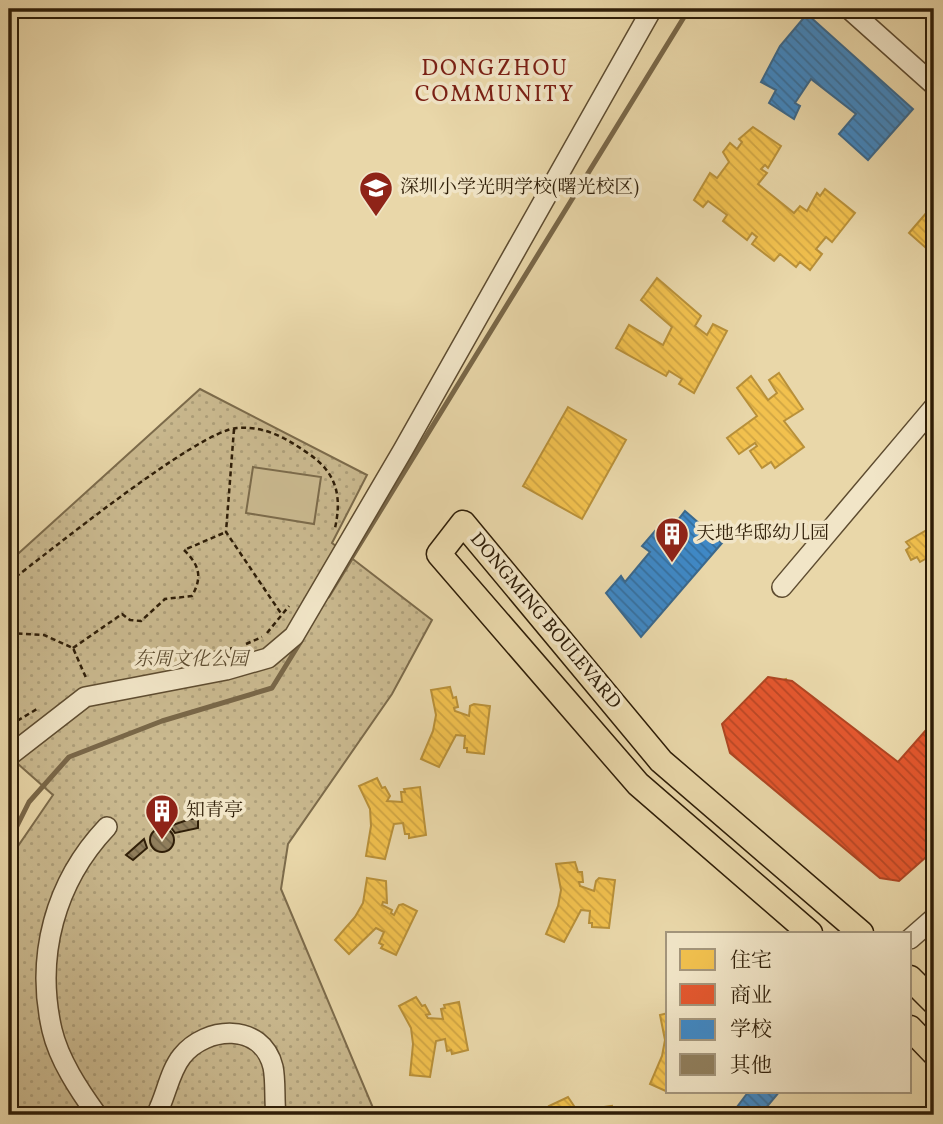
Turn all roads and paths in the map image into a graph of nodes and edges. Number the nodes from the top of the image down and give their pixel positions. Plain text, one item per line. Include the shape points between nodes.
1 (849, 9) edge
2 (643, 12) edge
3 (934, 85) edge
4 (934, 407) edge
5 (234, 428) junction
6 (226, 532) junction
7 (330, 539) dead end
8 (9, 582) edge
9 (782, 587) dead end
10 (291, 604) dead end
11 (282, 615) junction
12 (9, 633) edge
13 (73, 648) junction
14 (202, 655) dead end
15 (87, 681) dead end
16 (9, 756) edge
17 (107, 827) dead end
18 (934, 918) edge
19 (809, 932) edge
20 (860, 932) edge
21 (912, 937) edge
22 (912, 980) edge
23 (934, 1002) edge
24 (912, 1030) edge
25 (934, 1053) edge
26 (97, 1115) edge
27 (156, 1115) edge
28 (276, 1115) edge

1 - 3 street
2 - 16 street via 403,450 294,636 268,658 85,697
4 - 9 street
5 - 6 path
5 - 7 path via 268,430 320,461 340,502
5 - 8 path via 182,454
6 - 11 path
6 - 13 path via 184,550 200,573 192,596 164,599 141,621 122,614
10 - 11 path
11 - 14 path via 264,637
12 - 13 path via 44,635
13 - 15 path
17 - 26 street via 73,868 56,908 48,952 52,1032 68,1069
18 - 21 street
19 - 20 main road, DONGMING BOULEVARD via 638,784 439,554 463,523 661,761
22 - 23 main road
24 - 25 main road
27 - 28 street via 181,1056 213,1034 233,1032 248,1036 273,1066

